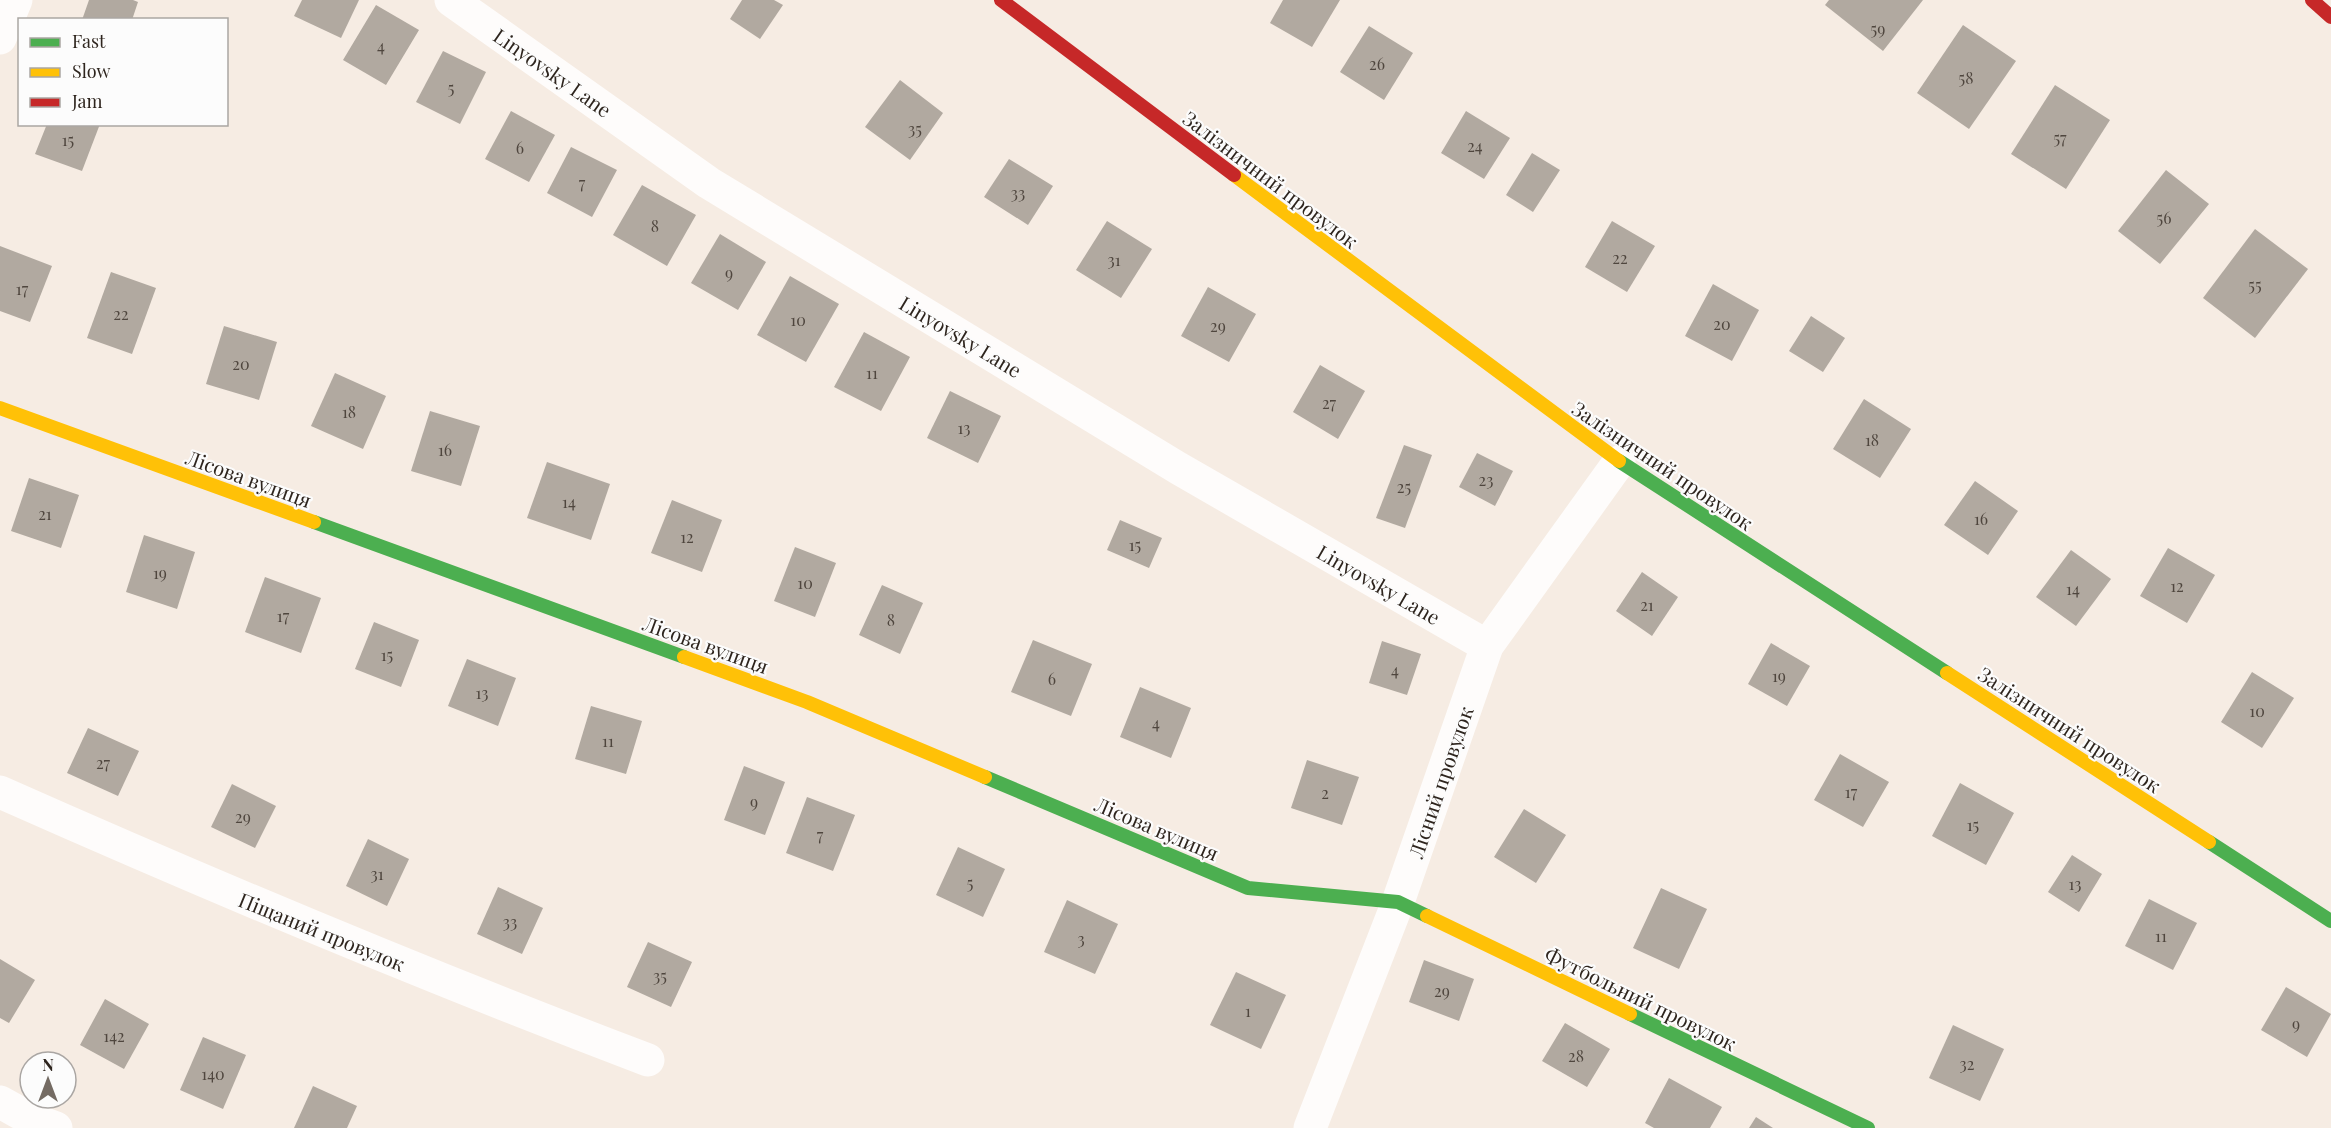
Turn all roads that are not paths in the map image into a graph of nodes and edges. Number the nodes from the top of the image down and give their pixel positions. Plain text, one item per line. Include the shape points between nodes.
1 (16, 0) edge
2 (451, 0) edge
3 (1001, 0) edge
4 (2312, 0) edge
5 (2331, 17) edge
6 (0, 39) edge
7 (0, 408) edge
8 (1619, 462) junction
9 (1487, 646) junction
10 (0, 792) edge
11 (1398, 902) junction
12 (2331, 921) edge
13 (648, 1060) dead end
14 (0, 1102) edge
15 (56, 1128) edge
16 (1310, 1128) edge
17 (1868, 1128) edge

1 - 6 street
2 - 9 street, Linyovsky Lane via 709,183 1178,468
3 - 8 street, Залізничний провулок
4 - 5 street
7 - 11 street, Лісова вулиця via 807,702 1248,888
8 - 9 street, Лісний провулок
8 - 12 street, Залізничний провулок
9 - 11 street, Лісний провулок
10 - 13 street, Піщаний провулок via 471,993
11 - 16 street, Лісний провулок
11 - 17 street, Футбольний провулок
14 - 15 street

